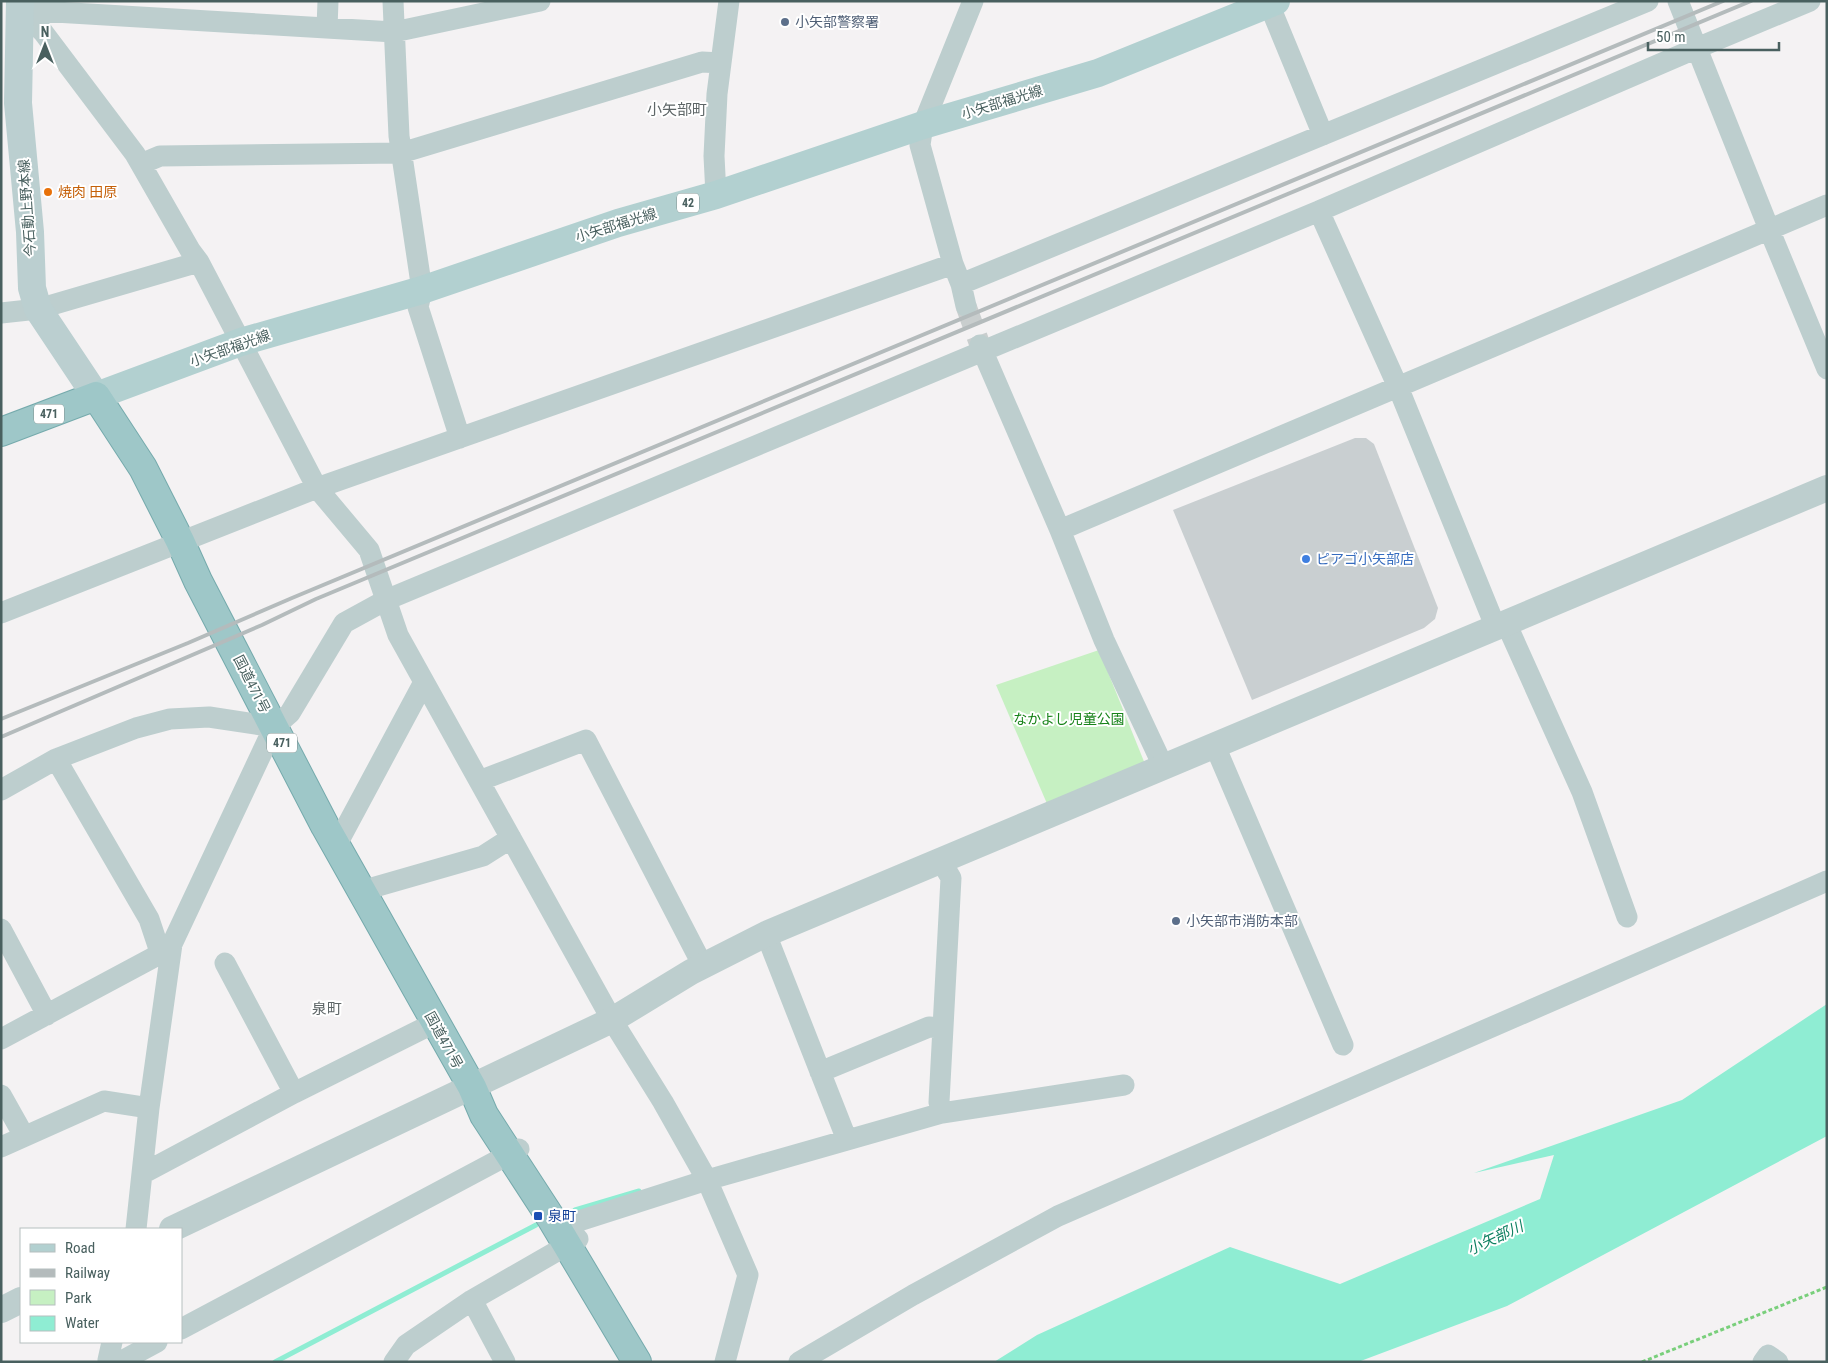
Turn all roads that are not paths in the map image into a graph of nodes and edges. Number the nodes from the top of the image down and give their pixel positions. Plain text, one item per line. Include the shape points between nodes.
1 (328, 1) edge
2 (393, 1) edge
3 (540, 1) edge
4 (729, 1) edge
5 (973, 1) edge
6 (1648, 1) edge
7 (1678, 1) edge
8 (1810, 1) edge
9 (1273, 3) edge
10 (20, 6) edge
11 (327, 28) junction
12 (394, 32) junction
13 (1697, 48) junction
14 (721, 63) junction
15 (10, 103) edge
16 (923, 125) junction
17 (1323, 135) junction
18 (401, 153) junction
19 (141, 164) junction
20 (716, 195) junction
21 (1827, 205) edge
22 (1319, 211) junction
23 (1769, 229) junction
24 (199, 262) junction
25 (953, 264) junction
26 (961, 284) junction
27 (422, 290) junction
28 (966, 306) tunnel mouth
29 (38, 309) junction
30 (1, 313) edge
31 (240, 342) junction
32 (981, 349) junction
33 (1827, 369) edge
34 (1398, 386) junction
35 (96, 396) junction
36 (1, 432) edge
37 (460, 438) junction
38 (317, 488) junction
39 (1827, 488) edge
40 (1060, 530) junction
41 (180, 541) junction
42 (386, 600) junction
43 (1, 613) edge
44 (1501, 626) junction
45 (424, 682) junction
46 (274, 727) junction
47 (1215, 746) junction
48 (56, 759) junction
49 (1164, 768) junction
50 (479, 781) junction
51 (1, 790) edge
52 (511, 838) junction
53 (336, 846) junction
54 (941, 861) junction
55 (1827, 881) edge
56 (361, 891) junction
57 (1627, 917) dead end
58 (1, 929) edge
59 (766, 934) junction
60 (225, 963) dead end
61 (703, 966) junction
62 (47, 1015) junction
63 (612, 1020) junction
64 (434, 1023) junction
65 (942, 1028) junction
66 (1, 1039) edge
67 (1343, 1045) dead end
68 (820, 1072) junction
69 (1124, 1085) dead end
70 (472, 1087) junction
71 (294, 1093) junction
72 (1, 1095) edge
73 (149, 1108) junction
74 (942, 1113) junction
75 (24, 1136) junction
76 (847, 1140) junction
77 (1, 1147) edge
78 (514, 1151) junction
79 (142, 1174) junction
80 (707, 1180) junction
81 (136, 1228) edge
82 (174, 1228) edge
83 (567, 1234) junction
84 (20, 1300) edge
85 (472, 1300) junction
86 (1, 1310) edge
87 (182, 1328) edge
88 (112, 1343) edge
89 (155, 1343) edge
90 (110, 1362) edge
91 (120, 1362) edge
92 (394, 1362) edge
93 (505, 1362) edge
94 (637, 1362) edge
95 (657, 1362) edge
96 (725, 1362) edge
97 (799, 1362) edge
98 (1763, 1362) edge
99 (1778, 1362) edge

1 - 11 street
2 - 12 street
3 - 12 street
4 - 14 street
5 - 16 street
6 - 17 street
7 - 13 street
8 - 13 street
9 - 16 main road, 小矢部福光線 / 42 via 1098,73
9 - 17 street
10 - 11 street
10 - 15 main road, 今石動上野本線
10 - 19 street
11 - 12 street
12 - 18 street
13 - 22 street
13 - 23 street
14 - 18 street via 702,62
14 - 20 street via 714,156
15 - 29 main road, 今石動上野本線 via 30,232 32,288
16 - 20 main road, 小矢部福光線 / 42
16 - 25 street via 920,145
17 - 26 street
18 - 19 street via 160,156
18 - 27 street
19 - 24 street
20 - 27 main road, 小矢部福光線 / 42 via 618,223
21 - 23 street
22 - 32 street
22 - 34 street
23 - 33 street
23 - 34 street
24 - 29 street
24 - 31 street
25 - 26 street
25 - 37 street
26 - 28 street
27 - 31 main road, 小矢部福光線 / 42
27 - 37 street via 418,307
29 - 30 street
29 - 35 main road, 今石動上野本線
31 - 35 main road, 小矢部福光線 / 42
31 - 38 street
32 - 40 street
32 - 42 street
34 - 40 street
34 - 44 street
35 - 36 highway, 471
35 - 41 highway, 国道471号 / 471 via 143,468
37 - 38 street
38 - 41 street
38 - 42 street via 369,550
39 - 44 street
40 - 49 street via 1104,640
41 - 43 street
41 - 46 highway, 国道471号 / 471
42 - 45 street via 398,635
42 - 46 street via 344,623 290,713
44 - 47 street
44 - 57 street via 1582,792
45 - 50 street
45 - 53 street
46 - 48 street via 209,717 170,720 136,728
46 - 53 highway, 国道471号 / 471
46 - 73 street via 172,944
47 - 49 street
47 - 67 street
48 - 51 street
48 - 62 street via 149,919 158,955
49 - 54 street
50 - 52 street
50 - 61 street via 586,740
52 - 56 street via 483,856
52 - 63 street
53 - 56 highway, 国道471号 / 471
54 - 59 street
54 - 65 street via 951,878
55 - 97 street via 1058,1216
56 - 64 highway, 国道471号 / 471
58 - 62 street
59 - 61 street
59 - 68 street
60 - 71 street
61 - 63 street
62 - 66 street
63 - 70 street
63 - 80 street
64 - 70 highway, 国道471号 / 471
64 - 71 street
65 - 68 street via 929,1027
65 - 74 street via 939,1102
68 - 76 street
69 - 74 street
70 - 78 highway, 国道471号 / 471 via 494,1111
70 - 82 street
71 - 79 street
72 - 75 street
73 - 75 street via 104,1101
73 - 79 street
74 - 76 street
75 - 77 street
76 - 80 street
78 - 83 highway, 国道471号 / 471
78 - 87 street
79 - 81 street
80 - 83 street
80 - 96 street via 748,1275
83 - 85 street
83 - 94 highway, 国道471号 / 471
83 - 95 highway, 国道471号 / 471
84 - 86 street
85 - 92 street via 406,1345
85 - 93 street
88 - 90 street
89 - 91 street
98 - 99 street via 1768,1355

